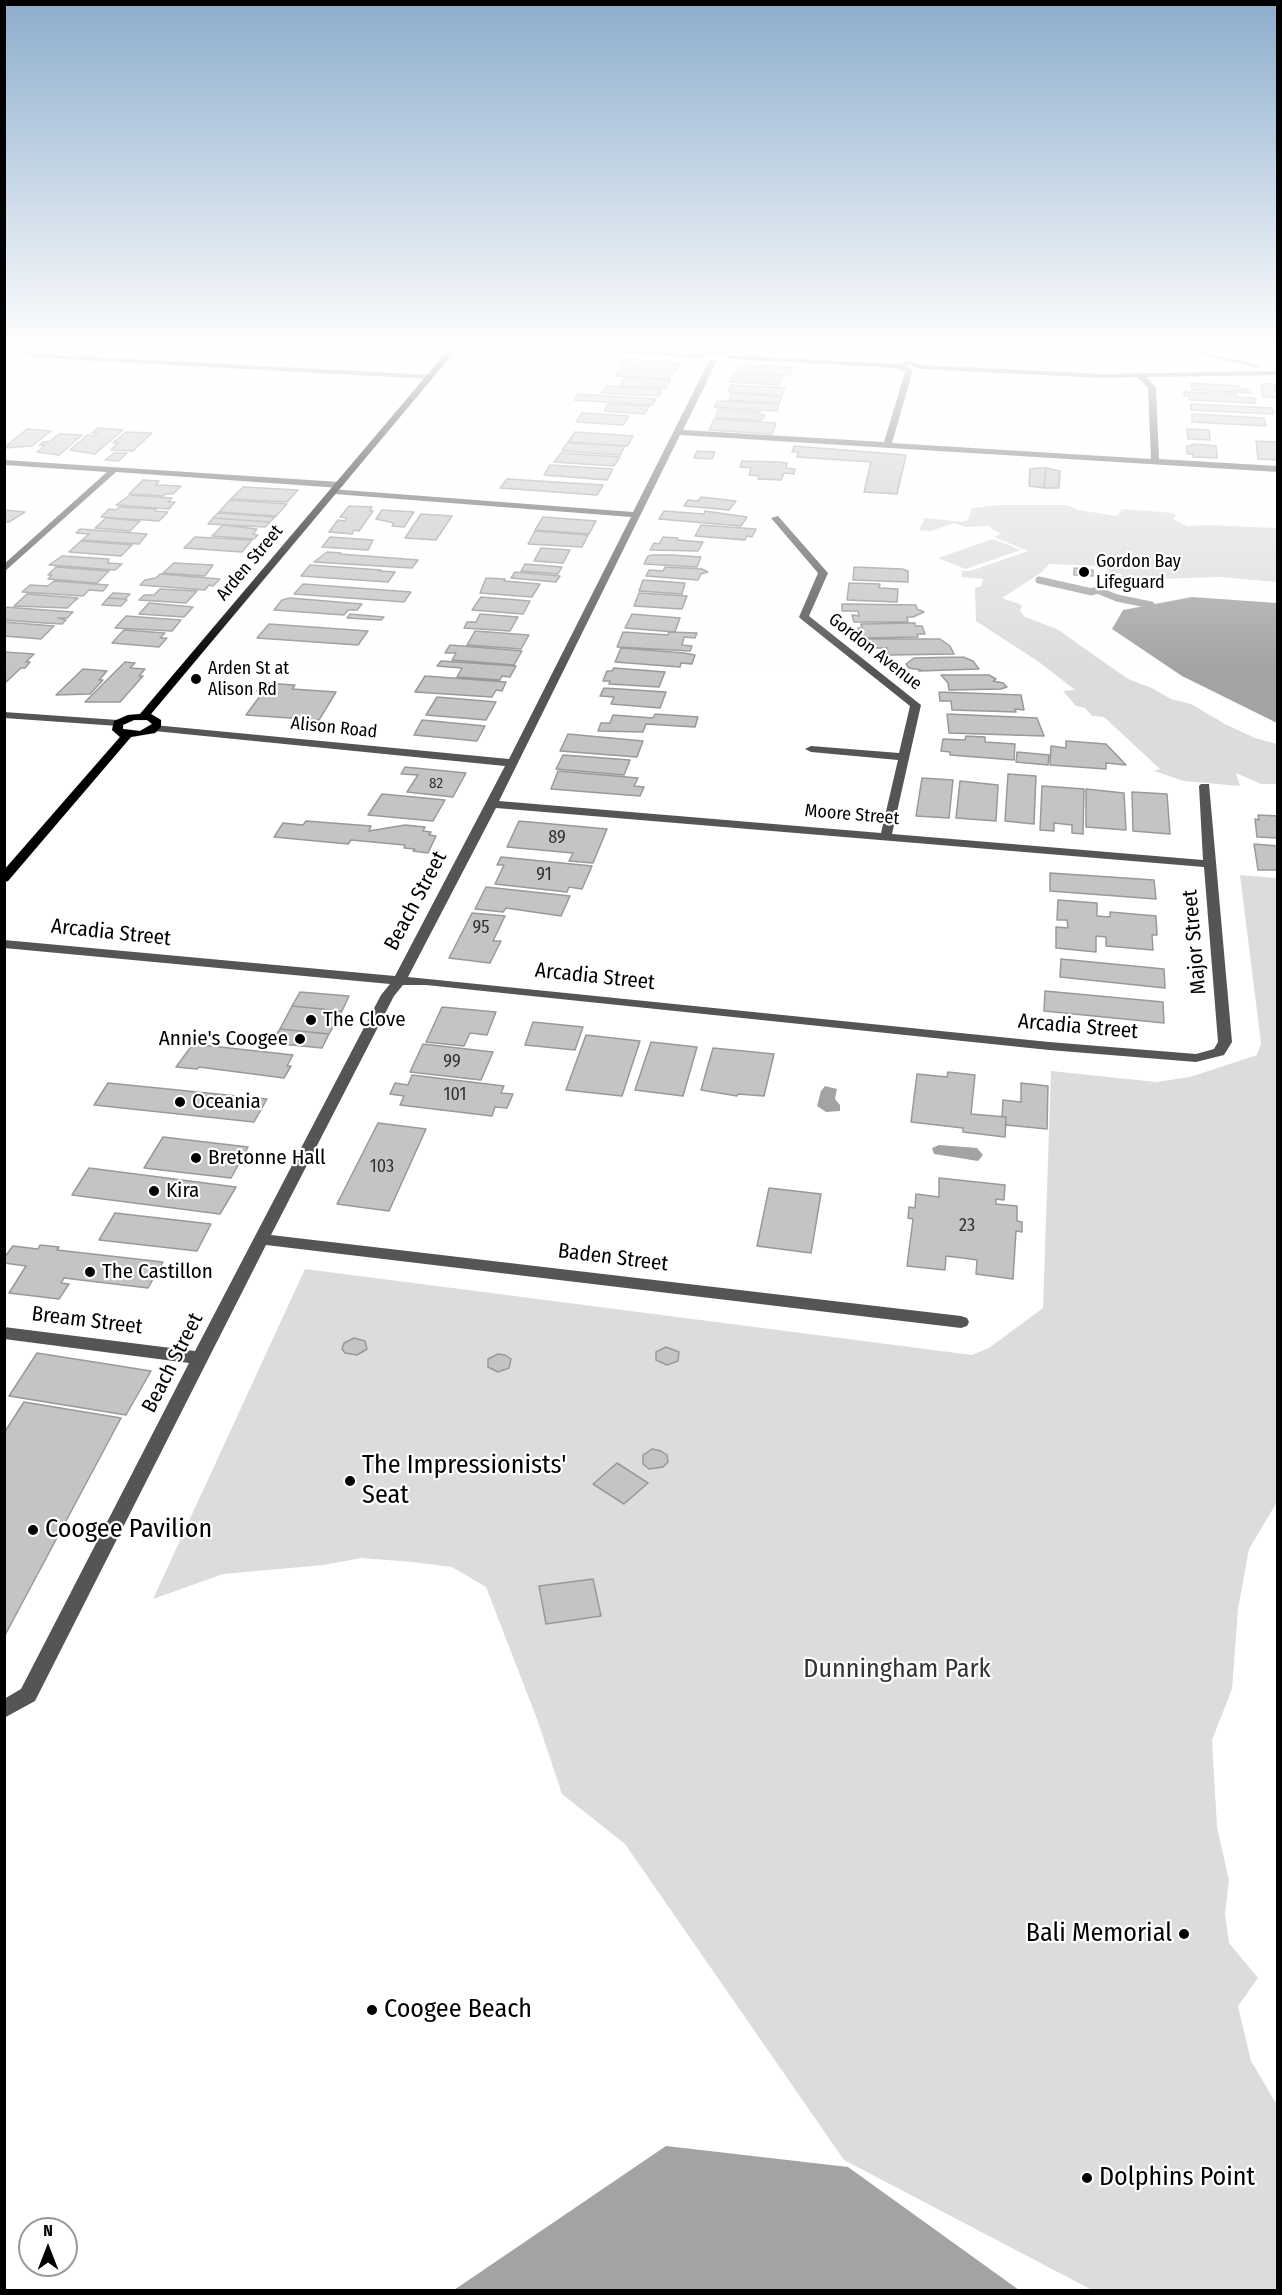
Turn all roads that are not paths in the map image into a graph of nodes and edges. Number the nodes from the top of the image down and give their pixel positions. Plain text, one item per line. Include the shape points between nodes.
1 (364, 456) edge
2 (664, 456) edge
3 (1062, 456) edge
4 (1155, 456) edge
5 (4, 462) edge
6 (1155, 462) junction
7 (1278, 469) edge
8 (115, 470) junction
9 (337, 488) junction
10 (635, 515) junction
11 (776, 518) dead end
12 (4, 569) edge
13 (4, 715) edge
14 (144, 717) junction
15 (118, 723) junction
16 (154, 728) junction
17 (128, 735) junction
18 (811, 749) dead end
19 (904, 757) junction
20 (511, 764) junction
21 (1205, 786) dead end
22 (492, 804) junction
23 (886, 836) junction
24 (1209, 864) junction
25 (4, 878) edge
26 (4, 944) edge
27 (400, 980) junction
28 (1180, 1058) joint
29 (261, 1239) junction
30 (961, 1322) dead end
31 (4, 1333) edge
32 (200, 1358) junction
33 (4, 1710) edge

1 - 9 main road, Arden Street
2 - 10 street, Beach Street
3 - 6 street
4 - 6 street
5 - 8 street
6 - 7 street
8 - 9 street
8 - 12 street
9 - 10 street
9 - 14 main road, Arden Street
10 - 20 street, Beach Street
11 - 19 street, Gordon Avenue via 823,573 804,617 916,705
13 - 15 street
14 - 15 main road
14 - 16 main road via 157,722
15 - 17 main road via 117,730
16 - 17 main road
16 - 20 street, Alison Road
17 - 25 main road
18 - 19 street
19 - 23 street, Gordon Avenue
20 - 22 street, Beach Street
21 - 24 street, Major Street
22 - 23 street, Moore Street
22 - 27 street, Beach Street
23 - 24 street, Moore Street
24 - 28 street, Major Street via 1225,1042 1219,1052 1210,1056
26 - 27 street, Arcadia Street
27 - 28 street, Arcadia Street
27 - 29 street, Beach Street via 388,996
29 - 30 street, Baden Street
29 - 32 street, Beach Street
31 - 32 street, Bream Street
32 - 33 street, Beach Street via 28,1695

